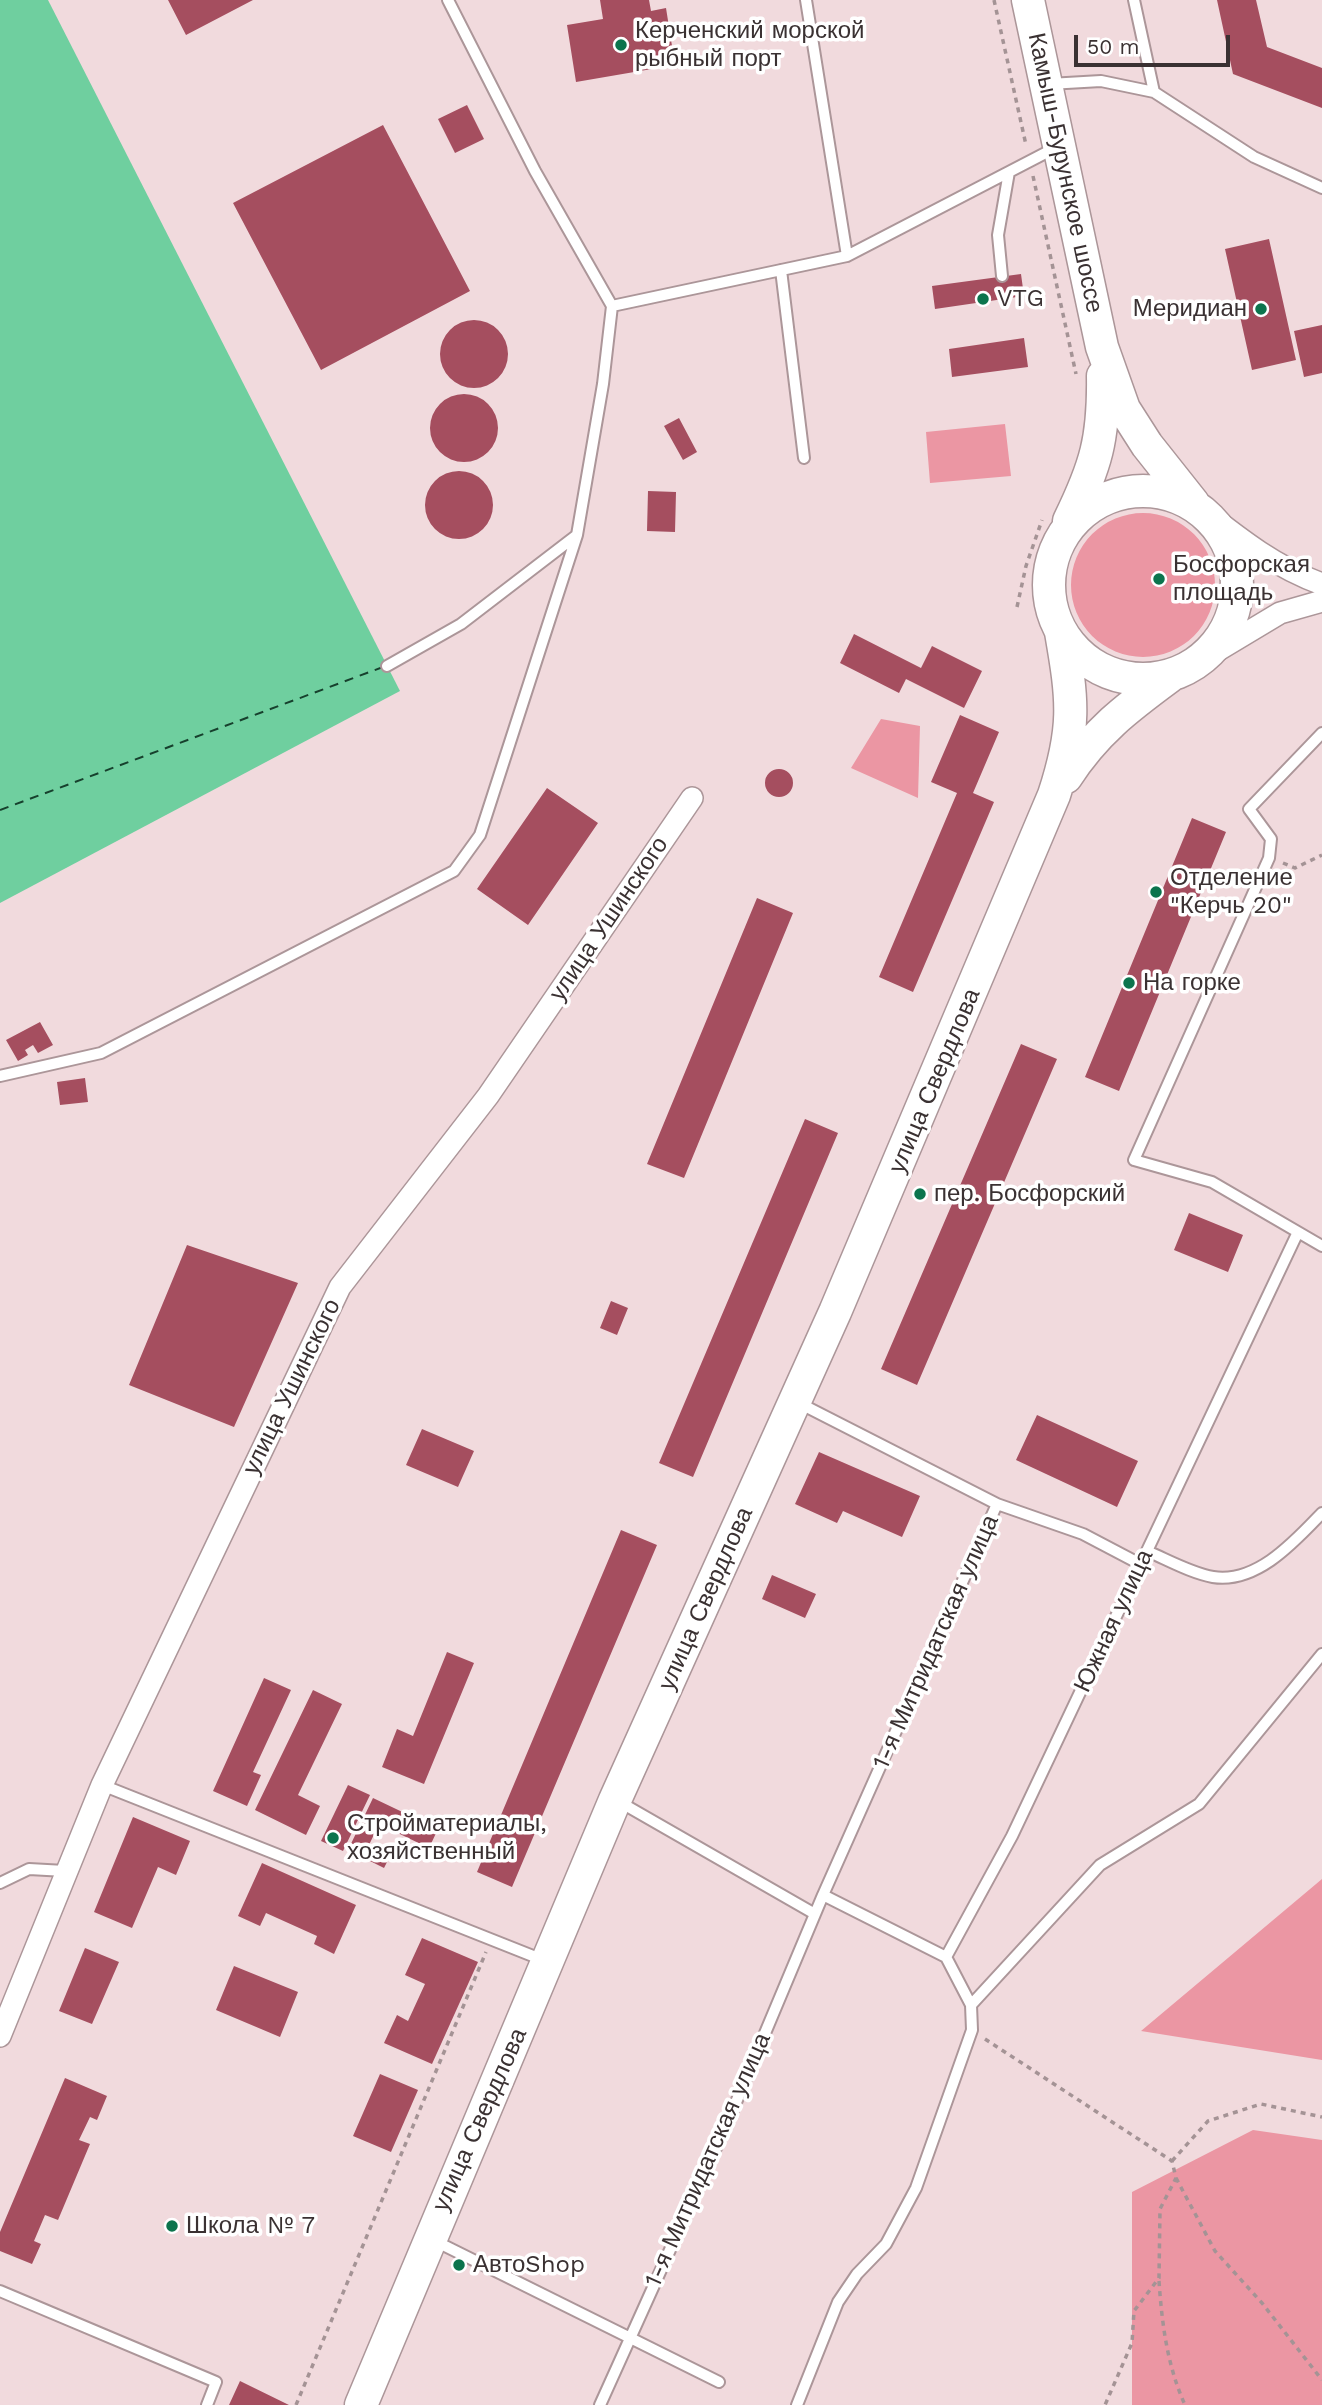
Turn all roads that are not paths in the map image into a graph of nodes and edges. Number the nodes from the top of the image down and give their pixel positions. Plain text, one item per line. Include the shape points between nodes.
1 (448, 0) edge
2 (806, 0) edge
3 (1028, 0) edge
4 (1134, 0) edge
5 (1046, 85) junction
6 (1154, 92) junction
7 (1059, 146) junction
8 (1009, 172) junction
9 (1322, 188) edge
10 (846, 256) junction
11 (781, 270) junction
12 (1002, 276) dead end
13 (612, 306) junction
14 (1102, 347) junction
15 (804, 458) dead end
16 (1199, 507) junction
17 (577, 534) junction
18 (1062, 536) junction
19 (1322, 584) edge
20 (1322, 601) edge
21 (1061, 632) junction
22 (1200, 661) junction
23 (387, 666) dead end
24 (1171, 676) junction
25 (1322, 733) edge
26 (1054, 796) junction
27 (692, 798) dead end
28 (0, 1076) edge
29 (1298, 1232) junction
30 (1322, 1246) edge
31 (795, 1402) junction
32 (997, 1504) junction
33 (1322, 1513) edge
34 (1147, 1551) junction
35 (1142, 1565) junction
36 (1322, 1654) edge
37 (102, 1785) junction
38 (615, 1800) junction
39 (65, 1871) junction
40 (0, 1882) edge
41 (823, 1895) junction
42 (815, 1914) junction
43 (946, 1957) junction
44 (549, 1962) junction
45 (971, 2005) junction
46 (0, 2036) edge
47 (429, 2238) junction
48 (0, 2291) edge
49 (629, 2338) junction
50 (719, 2382) dead end
51 (207, 2405) edge
52 (361, 2405) edge
53 (600, 2405) edge
54 (797, 2405) edge

1 - 13 lane via 535,171
2 - 10 lane
3 - 5 main road, Камыш-Бурунское шоссе
4 - 6 lane
5 - 6 lane via 1101,81
5 - 7 main road, Камыш-Бурунское шоссе
6 - 9 lane via 1254,158
7 - 8 lane
7 - 14 main road, Камыш-Бурунское шоссе
8 - 10 lane
8 - 12 lane via 998,235
10 - 11 lane
11 - 13 lane
11 - 15 lane
13 - 17 lane
14 - 16 main road via 1124,409 1147,445
14 - 18 main road via 1104,423 1091,476
16 - 18 main road via 1166,492 1136,490 1106,497 1084,510
16 - 19 street via 1293,574
16 - 22 main road via 1221,530 1232,551 1238,581 1234,612 1221,639
17 - 23 lane via 461,624
17 - 28 lane via 480,835 454,871 101,1053
18 - 21 main road via 1049,570 1050,602
20 - 22 street via 1280,612
21 - 24 main road via 1081,657 1108,673 1140,680
21 - 26 main road via 1073,717
22 - 24 main road
24 - 26 main road via 1108,724
25 - 29 lane via 1250,809 1271,839 1269,858 1134,1160 1212,1182
26 - 31 main road, улица Свердлова
27 - 37 street, улица Ушинского via 488,1096 340,1287
29 - 30 lane
29 - 34 lane, Южная улица
31 - 32 lane
31 - 38 main road, улица Свердлова
32 - 35 lane via 1083,1534
32 - 41 lane, 1-я Митридатская улица
33 - 34 lane via 1289,1547 1259,1568 1226,1578 1210,1577
34 - 35 lane, Южная улица
35 - 43 lane, Южная улица via 1012,1836
36 - 45 lane via 1199,1804 1100,1866
37 - 39 street, улица Ушинского
37 - 44 lane
38 - 42 lane
38 - 44 main road, улица Свердлова
39 - 40 lane via 29,1869
39 - 46 street, улица Ушинского
41 - 42 lane, 1-я Митридатская улица
41 - 43 lane
42 - 49 lane, 1-я Митридатская улица via 729,2119
43 - 45 lane
44 - 47 main road, улица Свердлова
45 - 54 lane via 972,2030 916,2188 886,2244 838,2302
47 - 49 lane
47 - 52 main road, улица Свердлова
48 - 51 lane via 216,2382
49 - 50 lane
49 - 53 lane, 1-я Митридатская улица

